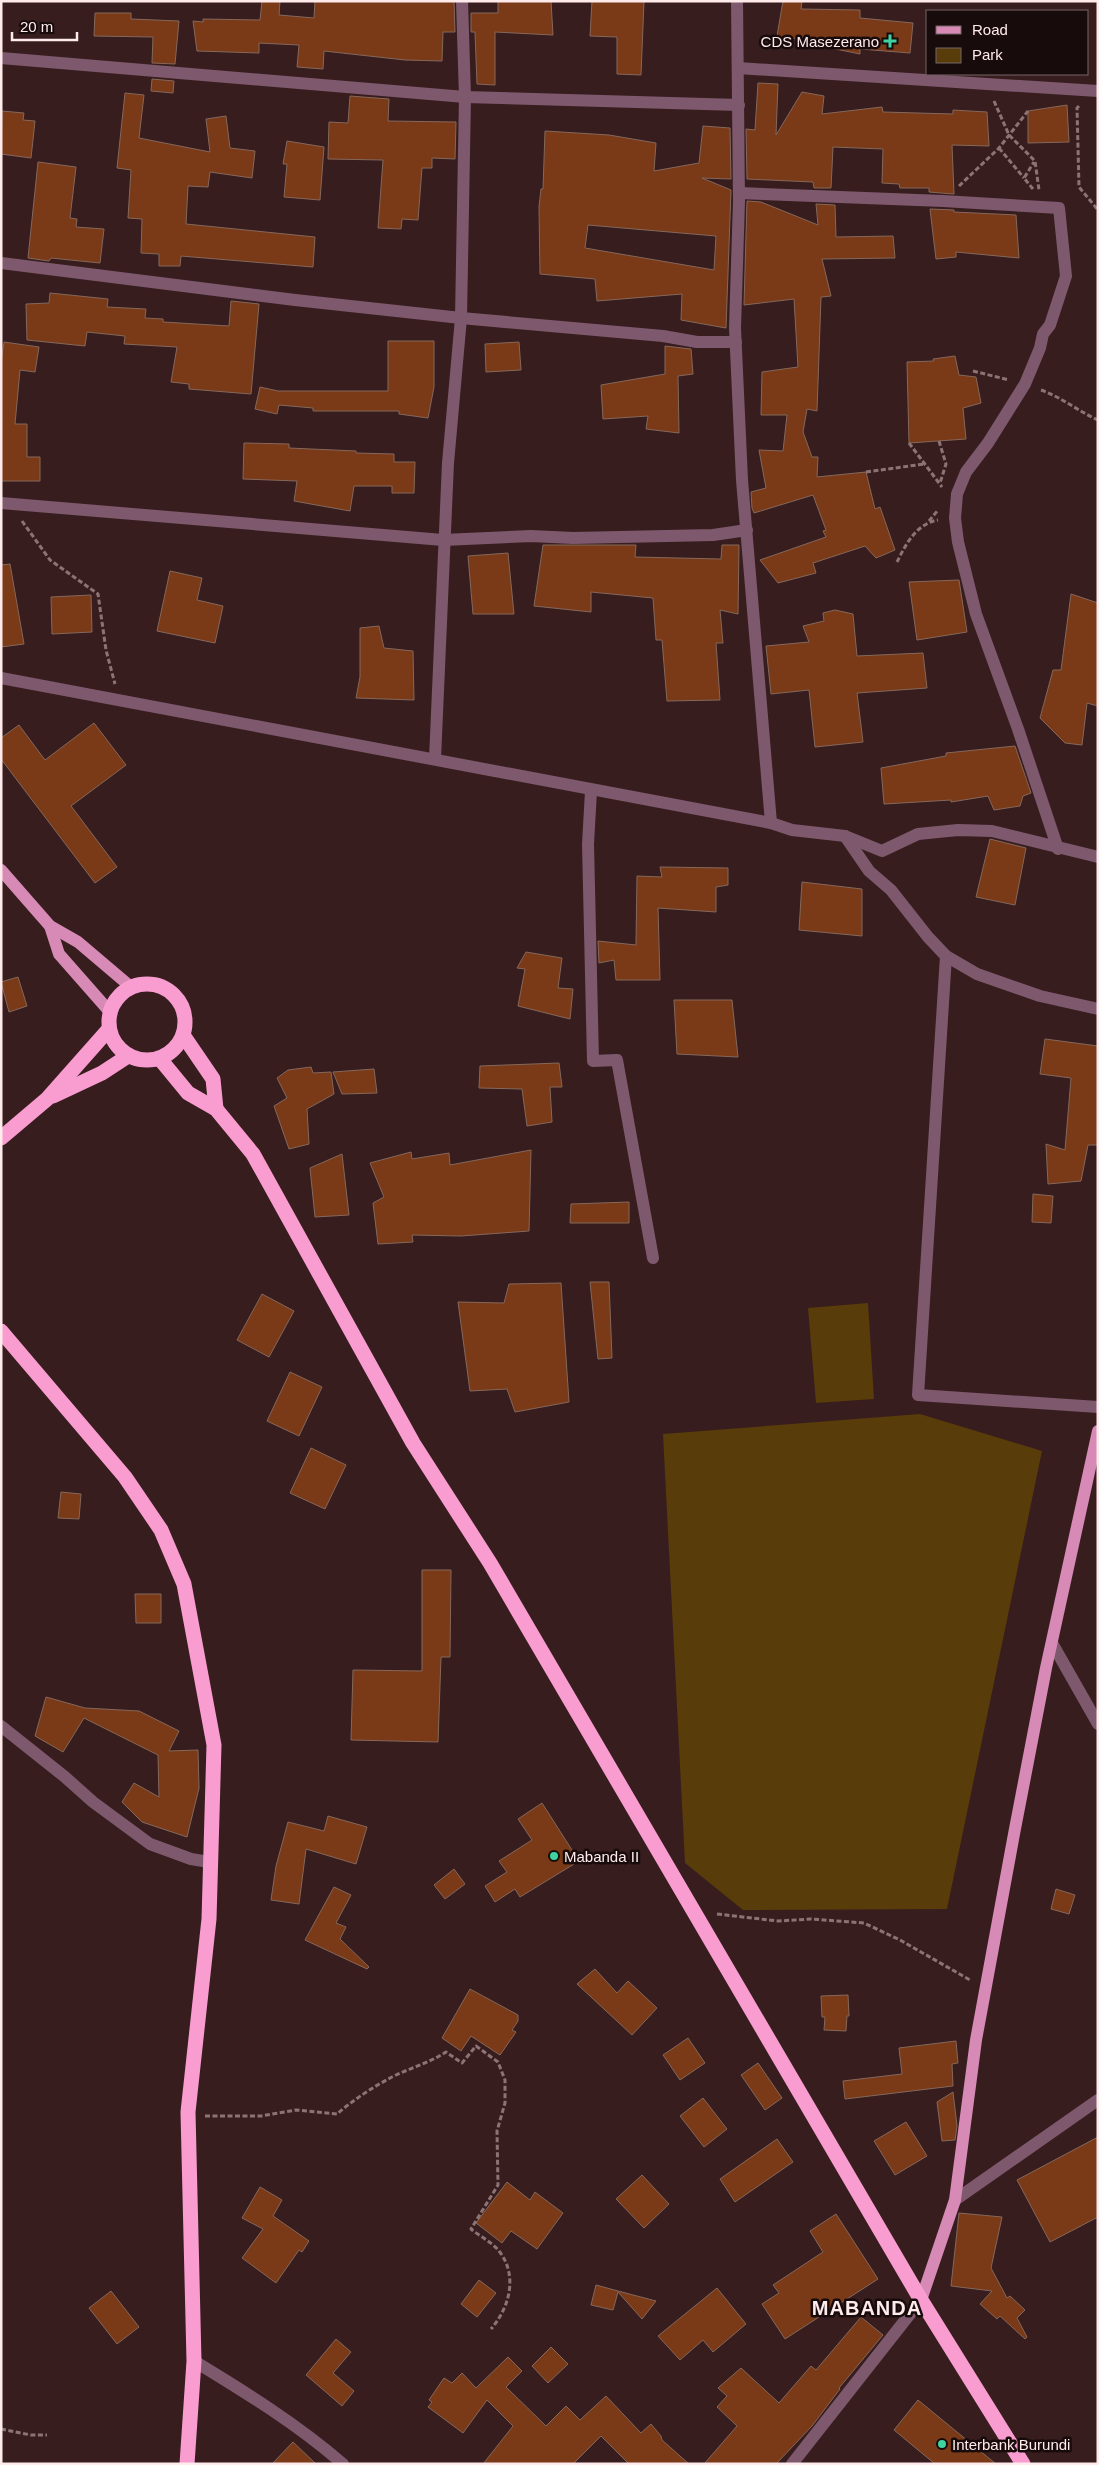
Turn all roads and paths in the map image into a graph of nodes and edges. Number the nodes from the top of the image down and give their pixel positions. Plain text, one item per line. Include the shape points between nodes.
1 (462, 1) edge
2 (737, 1) edge
3 (1, 58) edge
4 (738, 68) junction
5 (987, 84) junction
6 (1098, 91) edge
7 (465, 97) junction
8 (1084, 103) dead end
9 (739, 105) junction
10 (1028, 111) dead end
11 (1009, 135) junction
12 (999, 148) junction
13 (1035, 161) junction
14 (1024, 178) junction
15 (738, 193) junction
16 (943, 201) junction
17 (1098, 210) edge
18 (1, 263) edge
19 (461, 318) junction
20 (736, 342) junction
21 (973, 371) dead end
22 (1025, 384) junction
23 (1098, 420) edge
24 (939, 441) dead end
25 (909, 444) dead end
26 (925, 464) junction
27 (866, 472) dead end
28 (940, 484) junction
29 (5, 504) edge
30 (956, 505) junction
31 (955, 521) junction
32 (747, 530) junction
33 (443, 540) junction
34 (897, 562) dead end
35 (1, 678) edge
36 (121, 702) junction
37 (435, 759) junction
38 (591, 791) junction
39 (771, 823) junction
40 (844, 836) junction
41 (1058, 849) junction
42 (1098, 858) edge
43 (1, 870) edge
44 (50, 926) junction
45 (946, 956) junction
46 (131, 987) junction
47 (1098, 1009) edge
48 (110, 1012) junction
49 (109, 1029) junction
50 (183, 1035) junction
51 (128, 1056) junction
52 (160, 1059) junction
53 (47, 1099) junction
54 (216, 1109) junction
55 (1, 1138) edge
56 (653, 1258) dead end
57 (1, 1331) edge
58 (1098, 1407) edge
59 (1098, 1431) edge
60 (1052, 1643) junction
61 (1098, 1724) edge
62 (1, 1726) edge
63 (209, 1862) junction
64 (694, 1912) junction
65 (986, 1990) junction
66 (1098, 2100) edge
67 (188, 2112) junction
68 (955, 2200) junction
69 (921, 2300) junction
70 (491, 2329) dead end
71 (194, 2361) junction
72 (1, 2428) edge
73 (47, 2435) dead end
74 (187, 2464) edge
75 (343, 2464) edge
76 (792, 2464) edge
77 (1022, 2464) edge

1 - 7 street
2 - 4 street
3 - 7 street
4 - 5 street
4 - 9 street
5 - 6 street
5 - 11 path
7 - 9 street
7 - 19 street
8 - 17 path via 1076,108 1079,187
9 - 15 street
10 - 11 path
11 - 12 path
11 - 13 path
12 - 14 path
12 - 16 path
13 - 14 path
13 - 14 path via 1041,198
15 - 16 street
15 - 20 street
16 - 22 street via 1060,208 1066,276
18 - 19 street via 264,297
19 - 20 street via 663,336 696,342
19 - 33 street
20 - 32 street
21 - 22 path
22 - 23 path via 1054,395
22 - 30 street via 966,472
24 - 28 path via 946,464
25 - 26 path
26 - 27 path
26 - 28 path
28 - 30 path
29 - 33 street
29 - 36 path via 50,560 98,594 106,650
30 - 31 street
31 - 34 path via 928,522 908,540
31 - 41 street via 976,614
32 - 33 street via 713,536 531,536
32 - 39 street
33 - 37 street
35 - 36 street
36 - 37 street
37 - 38 street
38 - 39 street
38 - 56 street via 588,844 592,1061 617,1060
39 - 40 street via 792,830
40 - 41 street via 882,851 918,834 992,831
40 - 45 street via 869,872 892,890
41 - 42 street
43 - 44 main road
44 - 46 main road via 78,942
44 - 48 main road via 59,954
45 - 47 street via 986,977 1040,996
45 - 58 street via 918,1395
46 - 48 highway via 118,997
46 - 50 highway via 156,985 178,998 185,1016
48 - 49 highway
49 - 51 highway via 114,1042
49 - 53 highway
50 - 52 highway via 174,1050
50 - 54 highway via 213,1079
51 - 52 highway via 141,1060
51 - 53 highway via 102,1073
52 - 54 highway via 188,1093
53 - 55 highway
54 - 64 highway via 253,1154 413,1443 490,1563
57 - 63 highway via 126,1476 161,1530 184,1584 214,1745
59 - 60 main road
60 - 61 street
60 - 65 main road
62 - 63 street via 150,1844
63 - 67 highway via 209,1919
64 - 65 path via 778,1921 811,1919 864,1923
64 - 69 highway
65 - 68 main road via 976,2040
66 - 68 street
67 - 70 path via 198,2116 261,2116 296,2110 337,2114 392,2077 431,2062 446,2052 462,2063 476,2046 498,2062 505,2080 505,2103 497,2131 498,2185 471,2229 498,2250 510,2269 510,2292 500,2319
67 - 71 highway
68 - 69 main road
69 - 76 street
69 - 77 highway
71 - 74 highway
71 - 75 street via 252,2395
72 - 73 path

